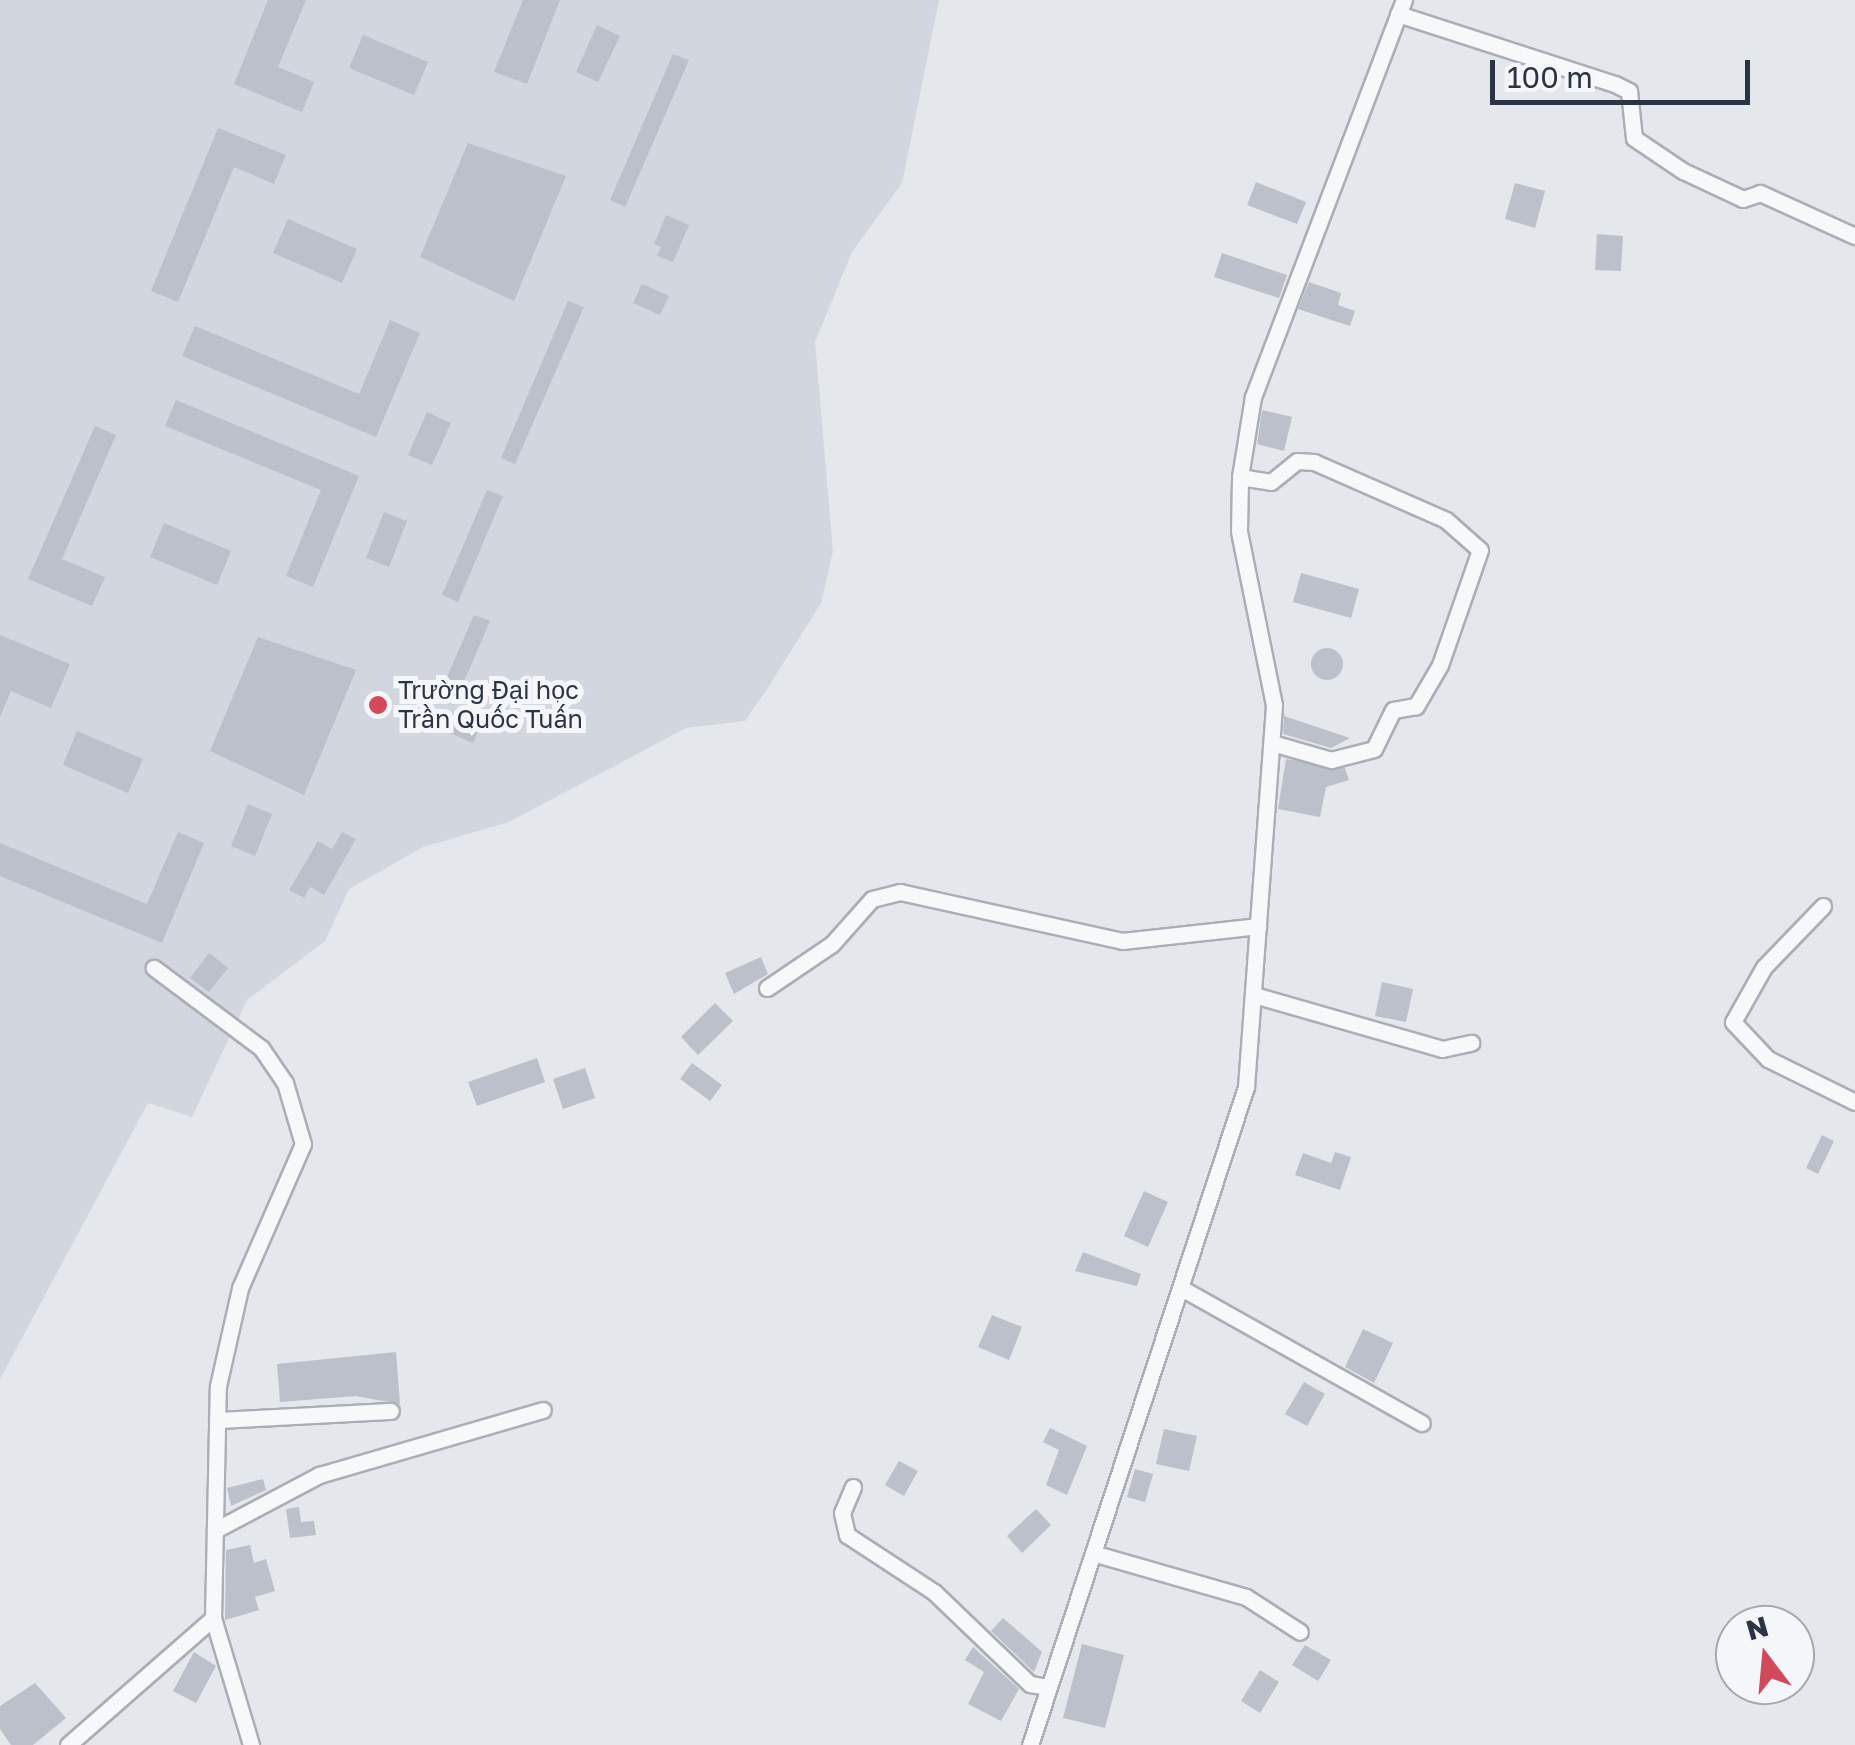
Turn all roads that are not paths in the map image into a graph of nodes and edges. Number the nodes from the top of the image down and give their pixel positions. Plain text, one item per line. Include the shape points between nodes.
1 (1401, 7) edge
2 (1855, 236) edge
3 (1240, 477) junction
4 (1272, 743) junction
5 (1823, 906) dead end
6 (1258, 926) junction
7 (154, 968) dead end
8 (766, 988) dead end
9 (1254, 995) junction
10 (1470, 1043) dead end
11 (1855, 1102) edge
12 (1180, 1288) junction
13 (542, 1410) dead end
14 (391, 1411) dead end
15 (217, 1420) junction
16 (1422, 1423) dead end
17 (853, 1486) dead end
18 (215, 1530) junction
19 (1096, 1554) junction
20 (213, 1618) junction
21 (1300, 1632) dead end
22 (1048, 1687) junction
23 (68, 1745) edge
24 (252, 1745) edge
25 (1030, 1745) edge

1 - 2 street via 1629,91 1634,138 1684,171 1743,199 1760,192
1 - 3 street via 1253,398
3 - 4 street via 1239,531 1271,678
3 - 4 street via 1271,482 1298,461 1314,462 1446,520 1480,550 1440,665 1416,706 1393,710 1374,750 1331,760
4 - 6 street
5 - 11 street via 1764,967 1733,1022 1768,1058
6 - 8 street via 1123,941 900,892 872,899 832,944
6 - 9 street
7 - 15 street via 261,1048 286,1082 303,1144 240,1288
9 - 10 street via 1442,1049
9 - 12 street via 1246,1087
12 - 16 street
12 - 19 street
13 - 18 street via 319,1475
14 - 15 street
15 - 18 street
17 - 22 street via 842,1514 847,1535 934,1592 1030,1684
18 - 20 street
19 - 21 street via 1246,1598
19 - 22 street
20 - 23 street
20 - 24 street
22 - 25 street

